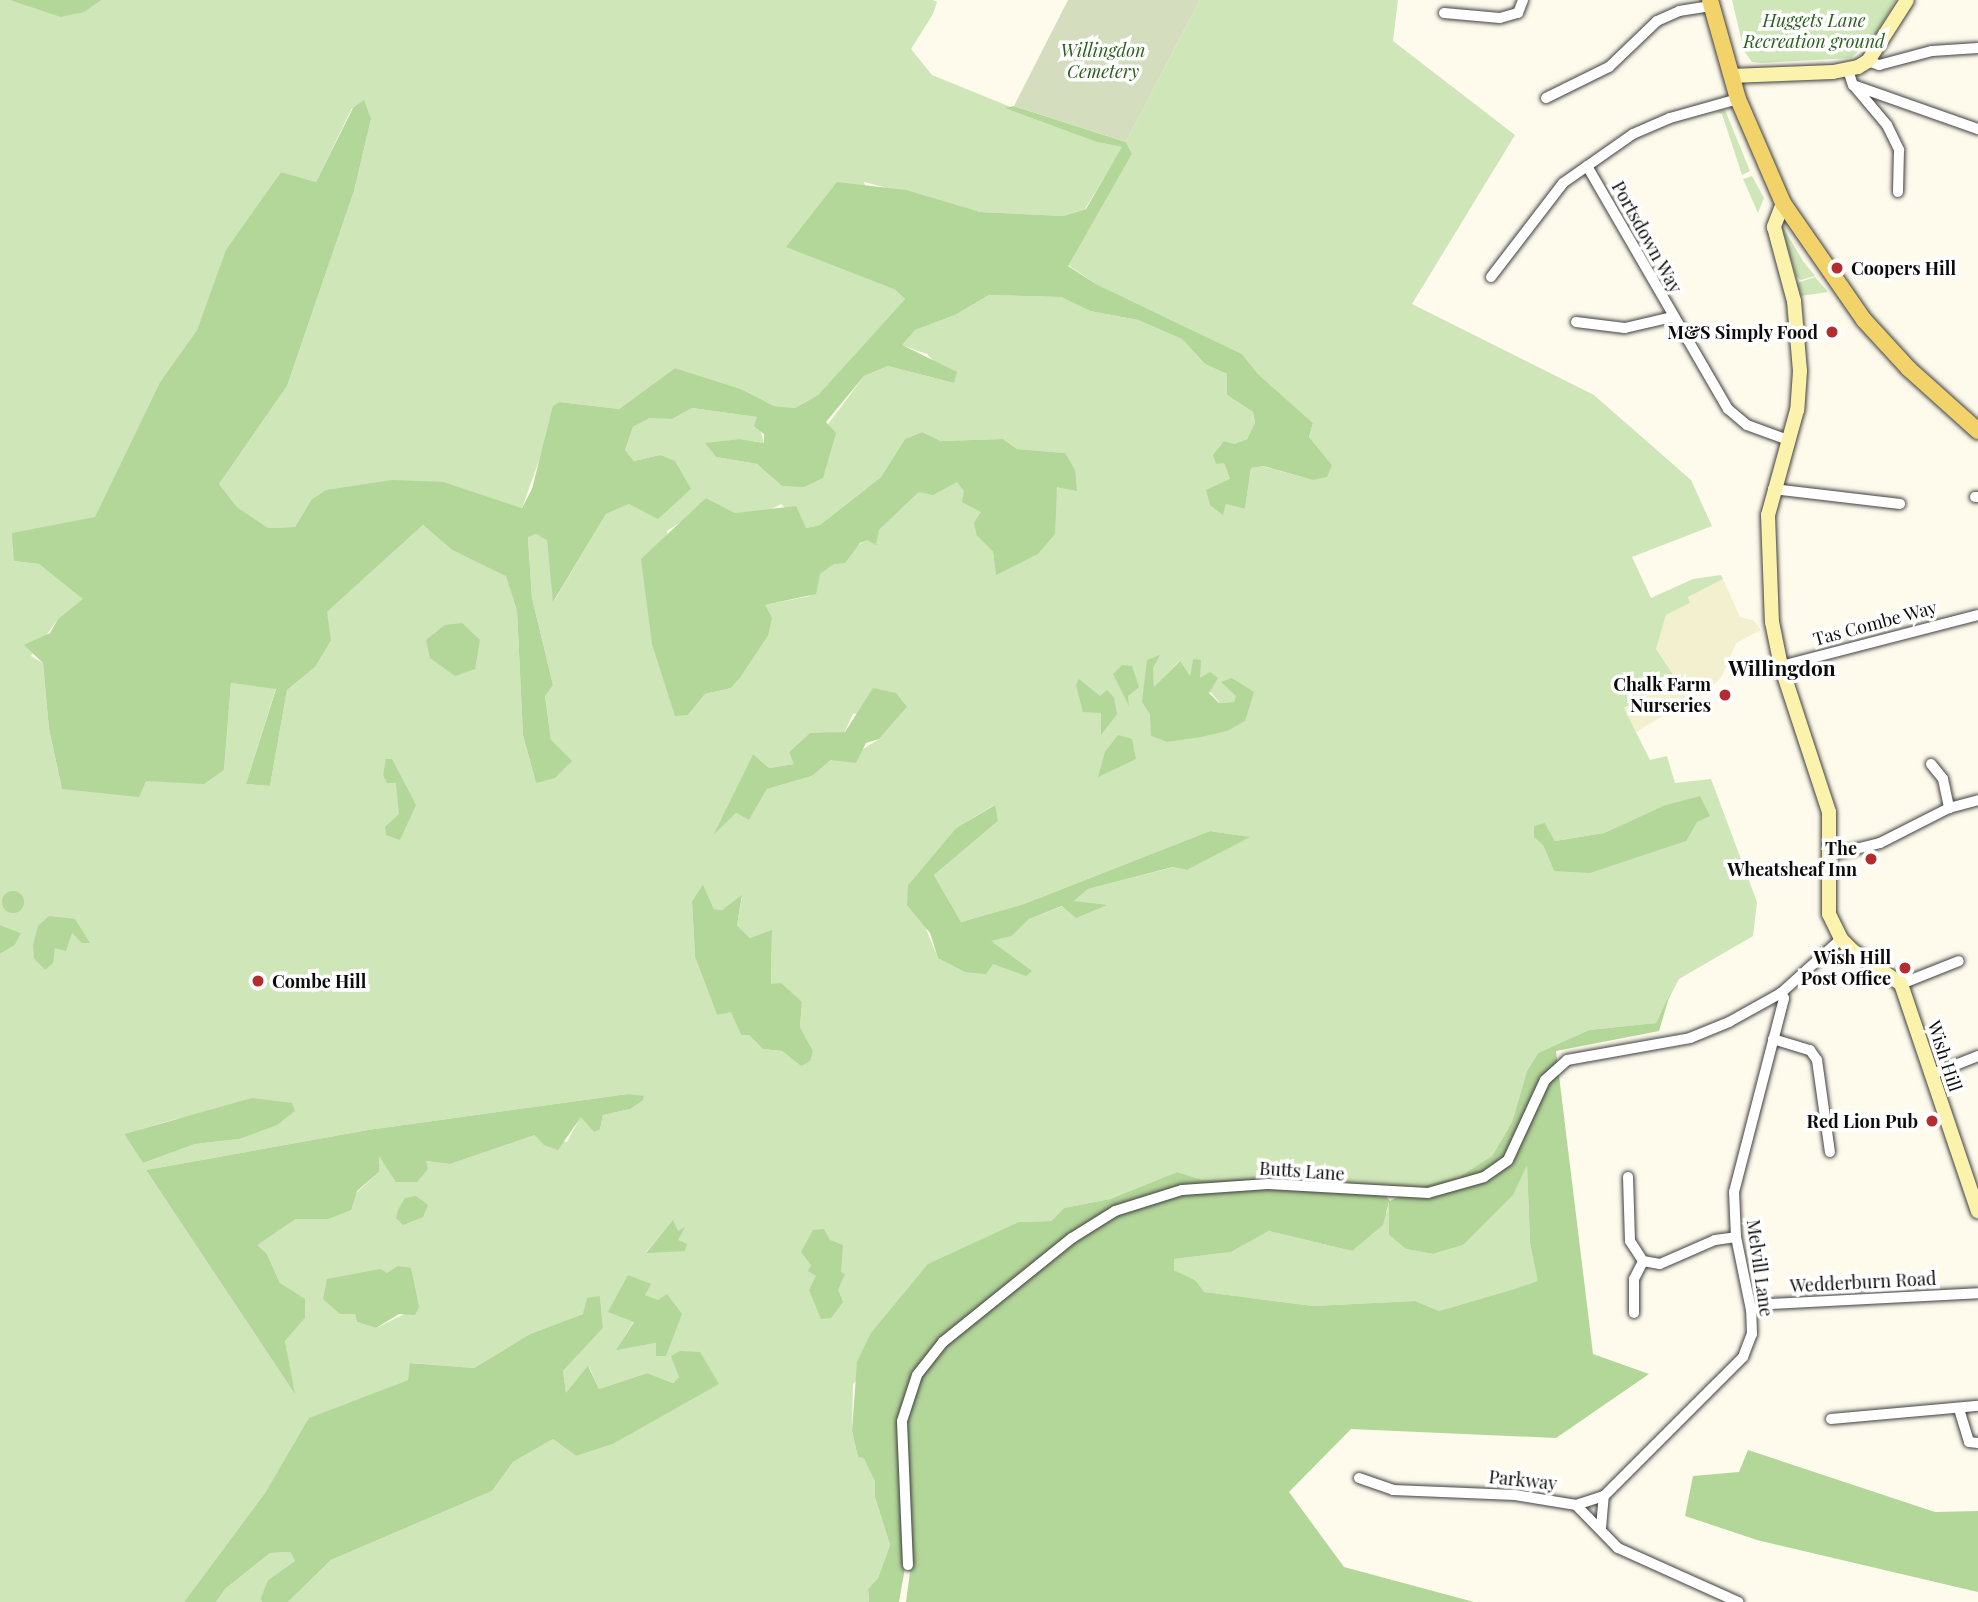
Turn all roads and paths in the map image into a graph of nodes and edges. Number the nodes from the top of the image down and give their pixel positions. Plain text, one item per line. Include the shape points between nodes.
1 (1523, 0) edge
2 (1907, 0) edge
3 (1711, 3) edge
4 (1444, 13) dead end
5 (1978, 48) edge
6 (1868, 61) junction
7 (1848, 70) junction
8 (1731, 76) junction
9 (1853, 85) junction
10 (1546, 98) dead end
11 (1738, 99) junction
12 (1978, 129) edge
13 (1587, 166) junction
14 (1898, 192) dead end
15 (1783, 202) junction
16 (1491, 277) dead end
17 (1672, 317) junction
18 (1576, 322) dead end
19 (1978, 431) edge
20 (1788, 440) junction
21 (1773, 489) junction
22 (1900, 504) dead end
23 (1978, 615) edge
24 (1781, 666) junction
25 (1931, 764) dead end
26 (1978, 800) edge
27 (1949, 808) junction
28 (1831, 855) junction
29 (1841, 939) junction
30 (1959, 961) dead end
31 (1901, 984) junction
32 (1782, 993) junction
33 (1773, 1040) junction
34 (1978, 1056) edge
35 (1930, 1075) junction
36 (1830, 1152) dead end
37 (1628, 1177) dead end
38 (1978, 1210) edge
39 (1735, 1237) junction
40 (1643, 1261) junction
41 (1978, 1293) edge
42 (1751, 1310) junction
43 (1634, 1313) dead end
44 (1978, 1406) edge
45 (1959, 1409) junction
46 (1831, 1419) dead end
47 (1978, 1443) edge
48 (1359, 1478) dead end
49 (1604, 1496) junction
50 (1576, 1505) junction
51 (1601, 1528) junction
52 (908, 1565) dead end
53 (1738, 1602) edge

1 - 4 street via 1518,13 1500,18
2 - 6 street
3 - 8 main road
3 - 10 street via 1657,21 1609,67
5 - 6 street via 1932,51 1879,65
6 - 7 street
7 - 8 street
7 - 9 street
8 - 11 main road
9 - 12 street
9 - 14 street via 1887,125 1899,150
11 - 13 street via 1699,108 1633,134
11 - 15 main road
13 - 16 street via 1563,183 1533,217
13 - 17 street, Portsdown Way
15 - 19 main road via 1864,320 1909,369
15 - 20 street via 1775,217 1775,232 1799,332 1797,410
17 - 18 street via 1625,328
17 - 20 street, Portsdown Way via 1728,409 1747,425
20 - 21 street
21 - 22 street
21 - 24 street via 1768,582
23 - 24 street, Tas Combe Way
24 - 28 street via 1829,812
25 - 27 street via 1943,779
26 - 27 street
27 - 28 street via 1880,843
28 - 29 street via 1829,914
29 - 31 street
29 - 32 street, Butts Lane
30 - 31 street
31 - 35 street, Wish Hill
32 - 33 street, Melvill Lane
32 - 52 street, Butts Lane via 1690,1038 1567,1060 1545,1080 1508,1160 1484,1177 1459,1186 1428,1193 1268,1184 1182,1190 1115,1211 1072,1238 943,1342 917,1375 902,1421
33 - 36 street via 1810,1051 1817,1060
33 - 39 street, Melvill Lane via 1743,1143 1734,1192
34 - 35 street
35 - 38 street, Wish Hill
37 - 40 street via 1630,1241
39 - 40 street via 1715,1240 1660,1264
39 - 42 street, Melvill Lane
40 - 43 street via 1634,1279
41 - 42 street, Wedderburn Road via 1771,1304
42 - 49 street, Melvill Lane via 1752,1334 1743,1357
44 - 45 street
45 - 46 street
45 - 47 street via 1969,1442
48 - 50 street, Parkway via 1393,1490 1515,1495
49 - 50 street
49 - 51 street
50 - 51 street, Parkway
51 - 53 street, Parkway via 1618,1548

